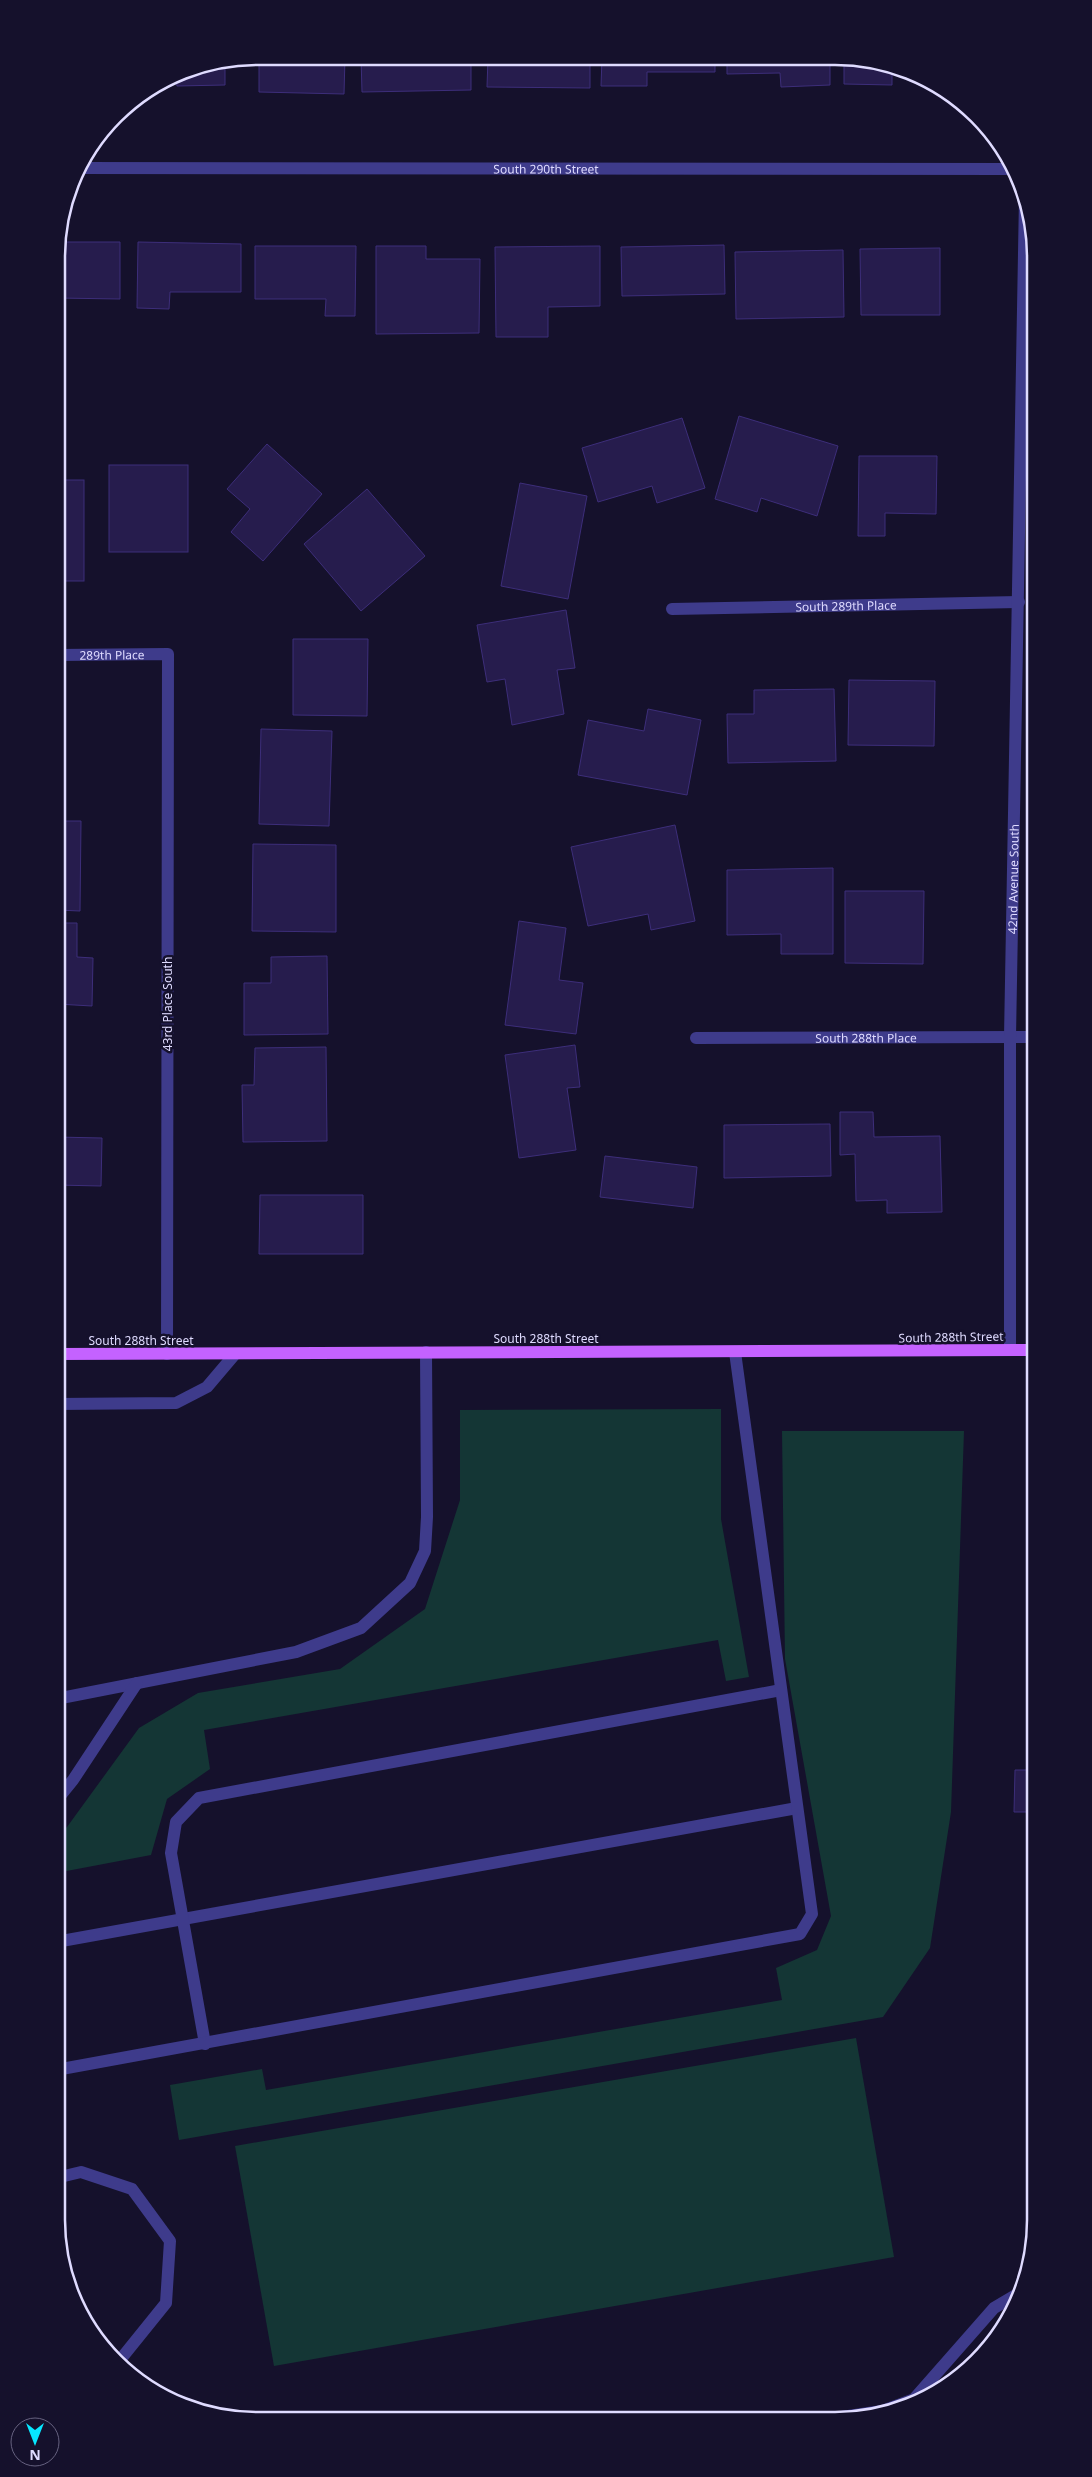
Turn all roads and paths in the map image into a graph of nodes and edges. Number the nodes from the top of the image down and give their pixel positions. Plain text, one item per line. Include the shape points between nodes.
1 (87, 168) edge
2 (1005, 169) edge
3 (1025, 234) edge
4 (1019, 602) junction
5 (672, 609) dead end
6 (168, 654) joint
7 (65, 655) edge
8 (1010, 1037) junction
9 (1027, 1037) edge
10 (696, 1038) dead end
11 (1010, 1350) junction
12 (1027, 1350) edge
13 (426, 1352) junction
14 (735, 1352) junction
15 (65, 1354) edge
16 (167, 1354) junction
17 (235, 1354) junction
18 (65, 1404) edge
19 (137, 1683) junction
20 (781, 1690) junction
21 (65, 1697) edge
22 (65, 1788) edge
23 (797, 1808) junction
24 (184, 1919) junction
25 (65, 1940) edge
26 (205, 2044) junction
27 (65, 2068) edge
28 (65, 2176) edge
29 (1010, 2299) edge
30 (122, 2357) edge
31 (920, 2392) edge

1 - 2 street, South 290th Street
3 - 4 street, 42nd Avenue South
4 - 5 street, South 289th Place
4 - 8 street, 42nd Avenue South
6 - 7 street, 289th Place
6 - 16 street, 43rd Place South
8 - 9 street, South 288th Place
8 - 10 street, South 288th Place
8 - 11 street, 42nd Avenue South
11 - 12 main road, South 288th Street
11 - 14 main road, South 288th Street
13 - 14 main road, South 288th Street
13 - 17 main road, South 288th Street
13 - 19 street via 425,1551 410,1583 361,1628 296,1652
14 - 20 street
15 - 16 main road, South 288th Street
16 - 17 main road, South 288th Street
17 - 18 street via 207,1387 176,1403
19 - 21 street
19 - 22 street
20 - 23 street
20 - 24 street via 199,1798 176,1822 171,1853
23 - 24 street
23 - 26 street via 812,1914 800,1934
24 - 25 street
24 - 26 street
26 - 27 street
28 - 30 street via 81,2172 132,2189 170,2241 166,2303
29 - 31 street via 994,2308

